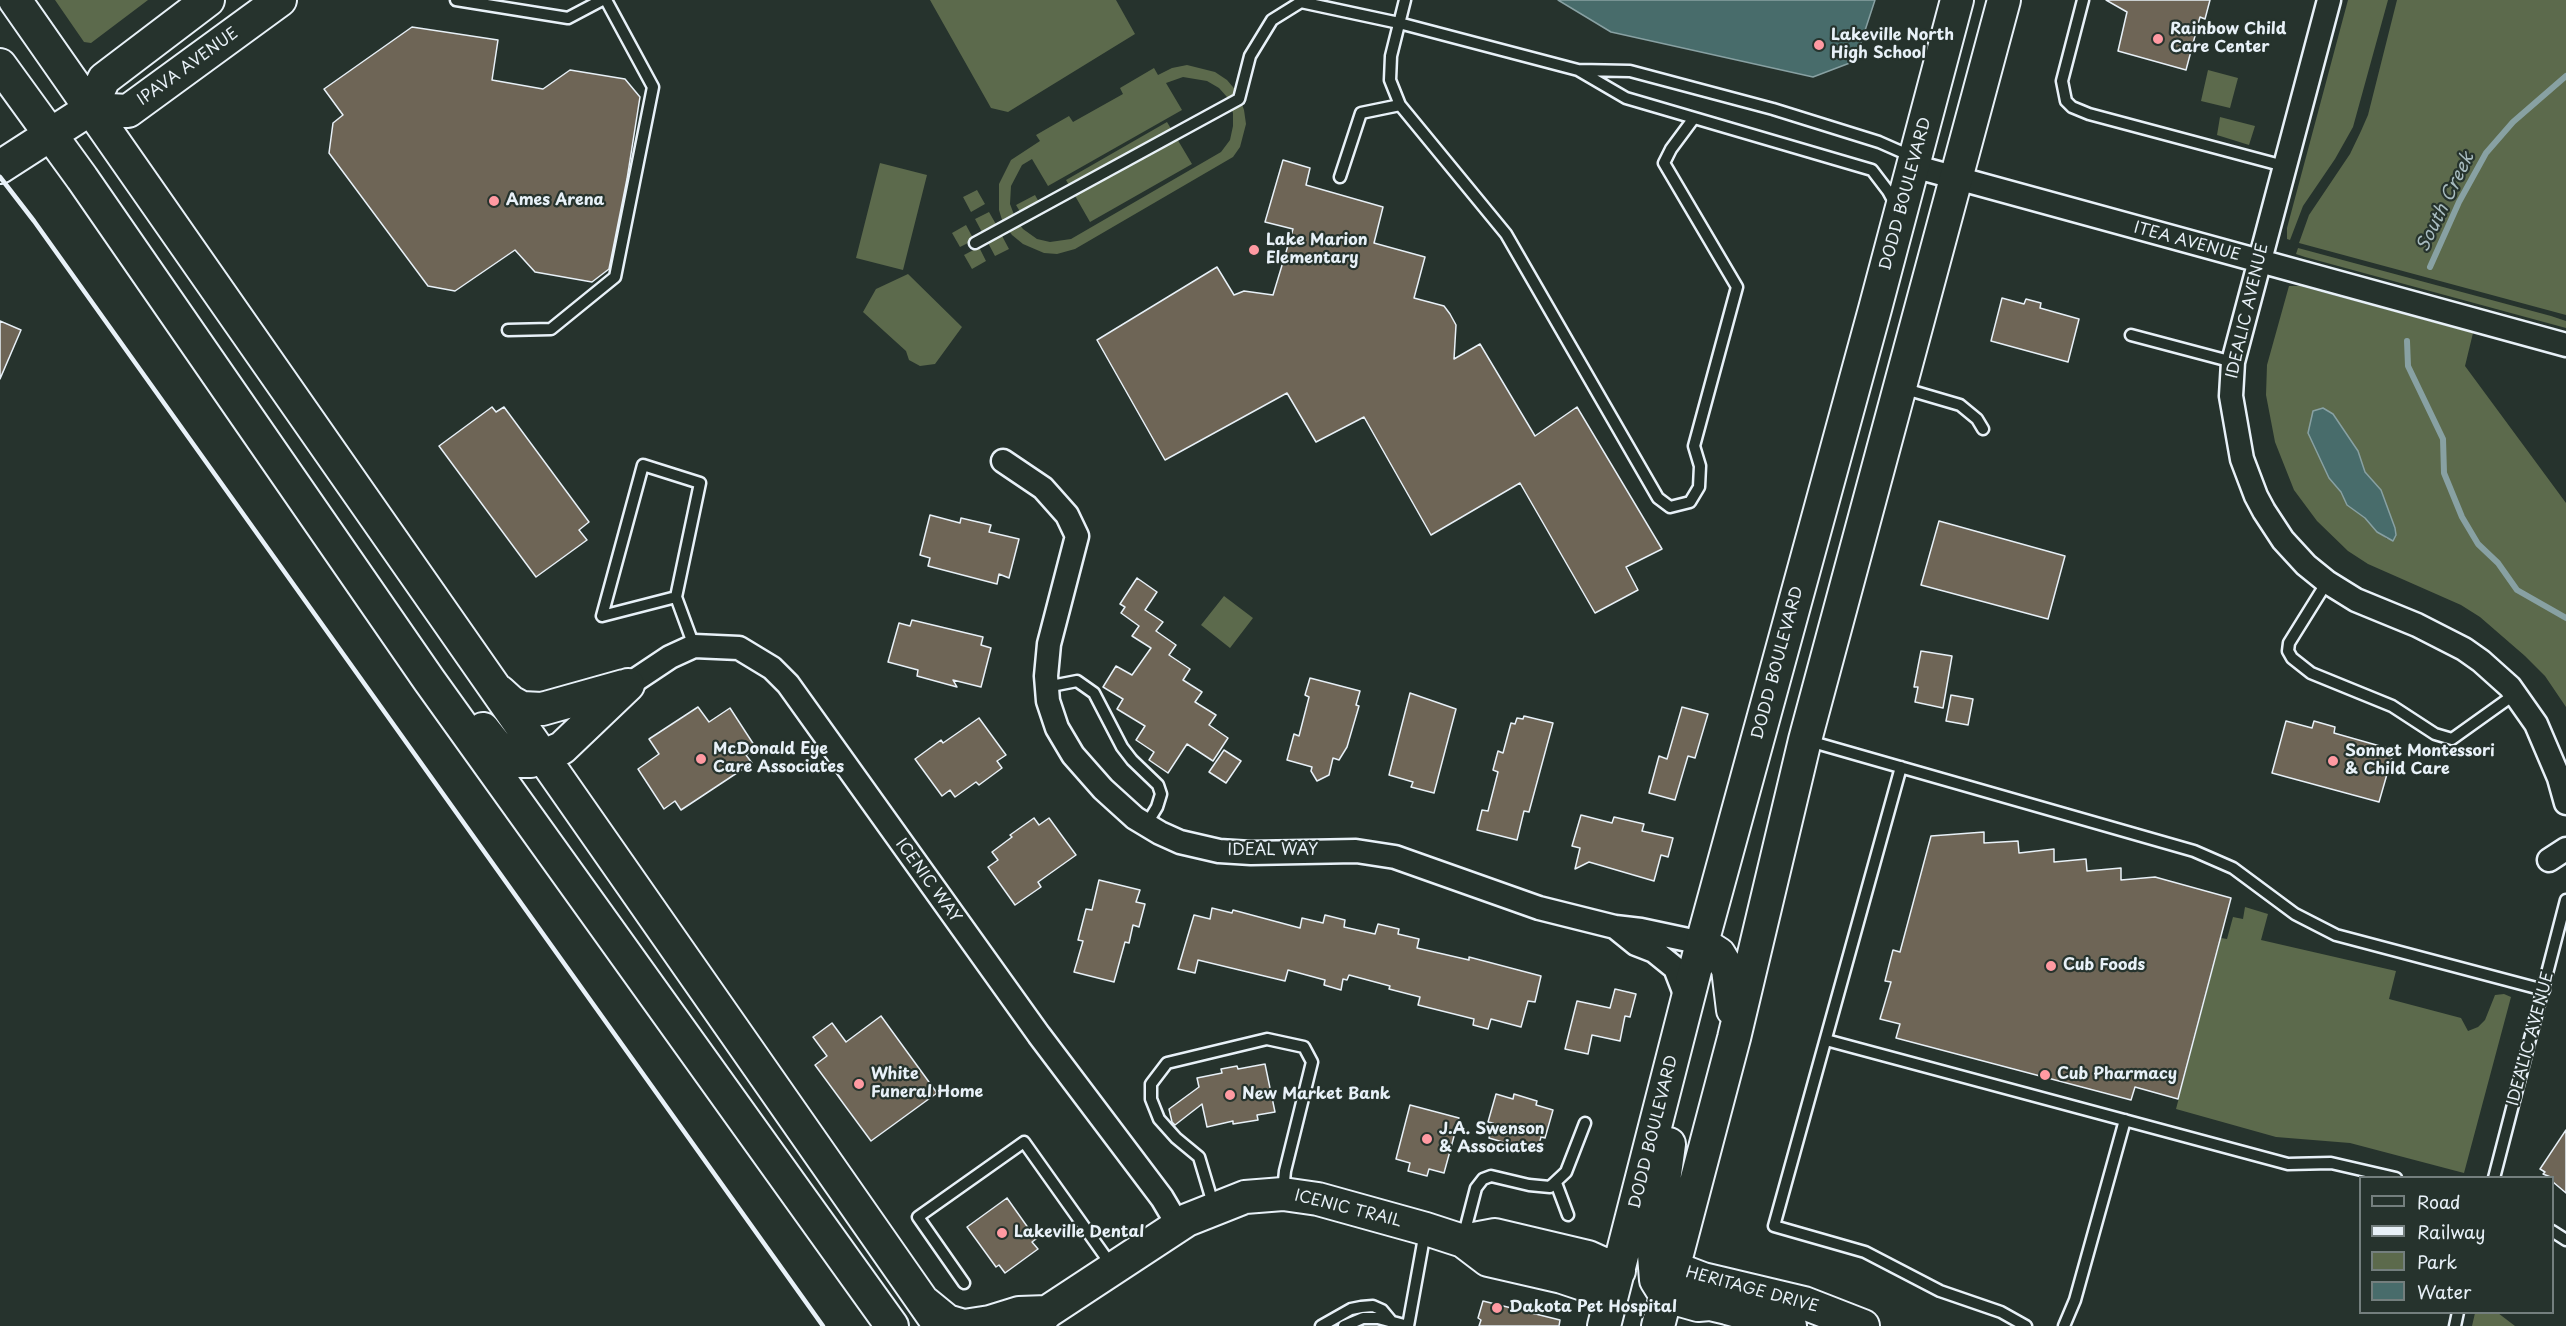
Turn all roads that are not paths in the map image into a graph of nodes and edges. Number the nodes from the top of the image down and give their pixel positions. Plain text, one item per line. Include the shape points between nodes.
1 (15, 0) edge
2 (208, 0) edge
3 (280, 0) edge
4 (456, 0) edge
5 (604, 0) edge
6 (1405, 0) edge
7 (1957, 0) edge
8 (2004, 0) edge
9 (2083, 0) edge
10 (2330, 0) edge
11 (1399, 23) junction
12 (0, 64) edge
13 (1578, 70) junction
14 (1400, 105) junction
15 (90, 108) junction
16 (1694, 118) junction
17 (49, 134) junction
18 (1913, 166) junction
19 (2284, 166) junction
20 (0, 167) edge
21 (1340, 177) dead end
22 (1957, 178) junction
23 (1900, 214) junction
24 (975, 243) dead end
25 (2258, 262) junction
26 (508, 330) dead end
27 (2131, 335) dead end
28 (2566, 345) edge
29 (2233, 362) junction
30 (1899, 387) junction
31 (1983, 429) dead end
32 (1003, 461) dead end
33 (2327, 582) junction
34 (676, 597) junction
35 (694, 646) junction
36 (429, 680) junction
37 (491, 682) junction
38 (628, 685) junction
39 (1046, 687) junction
40 (2516, 693) junction
41 (1805, 740) junction
42 (542, 756) junction
43 (1901, 767) junction
44 (2566, 803) edge
45 (1146, 825) junction
46 (2566, 900) edge
47 (1615, 927) junction
48 (1702, 943) junction
49 (2544, 990) junction
50 (1687, 999) junction
51 (1734, 1038) junction
52 (1826, 1040) junction
53 (1668, 1074) junction
54 (2125, 1120) junction
55 (1585, 1123) dead end
56 (2388, 1176) edge
57 (2495, 1176) edge
58 (1556, 1183) junction
59 (1282, 1194) junction
60 (1215, 1209) junction
61 (1568, 1215) dead end
62 (1178, 1225) junction
63 (1426, 1229) junction
64 (1463, 1241) junction
65 (1114, 1269) junction
66 (1619, 1271) junction
67 (1670, 1282) junction
68 (964, 1283) dead end
69 (931, 1314) edge
70 (1613, 1317) edge
71 (1044, 1319) edge
72 (891, 1321) edge
73 (1392, 1322) junction
74 (1354, 1323) edge
75 (1321, 1326) edge
76 (1344, 1326) edge
77 (1408, 1326) edge
78 (1658, 1326) edge
79 (1790, 1326) edge
80 (1863, 1326) edge
81 (2026, 1326) edge
82 (2064, 1326) edge

1 - 15 main road
2 - 15 main road via 104,79
3 - 15 main road, IPAVA AVENUE via 128,111
4 - 5 lane via 568,18
5 - 26 lane via 653,87 615,277 551,329
6 - 11 lane
7 - 18 main road, DODD BOULEVARD
8 - 22 main road
9 - 19 lane via 2062,81 2066,101 2072,107
10 - 19 street, IDEALIC AVENUE
11 - 13 lane
11 - 14 lane via 1390,80
11 - 24 lane via 1302,2 1272,20 1250,56 1239,99
12 - 17 main road
13 - 16 lane via 1626,98
13 - 18 lane via 1630,71 1773,109 1879,142 1904,153
14 - 16 lane via 1506,234 1658,498 1670,507 1689,502 1698,487 1700,466 1694,446 1737,287 1664,163
14 - 21 lane via 1361,114
15 - 17 main road
15 - 37 main road
16 - 23 lane via 1872,170
17 - 20 main road
17 - 36 main road
18 - 22 street, ITEA AVENUE
18 - 23 main road, DODD BOULEVARD
19 - 25 street, IDEALIC AVENUE
22 - 25 street, ITEA AVENUE
22 - 30 main road
23 - 48 main road, DODD BOULEVARD
25 - 28 street, ITEA AVENUE
25 - 29 street, IDEALIC AVENUE
27 - 29 lane
29 - 33 street, IDEALIC AVENUE via 2231,396 2237,439 2256,496 2283,540
30 - 31 lane via 1960,405
30 - 41 main road
32 - 39 street, IDEAL WAY via 1043,488 1067,515 1077,536 1049,644
33 - 40 street, IDEALIC AVENUE via 2356,600 2464,649
33 - 40 lane via 2289,643 2292,658 2311,673 2391,706 2435,734 2452,739
34 - 34 lane via 700,483 643,465 602,616
34 - 35 lane
35 - 38 street, ICENIC WAY
35 - 62 street, ICENIC WAY via 739,648 772,668 788,684
36 - 42 main road via 468,712 506,758 531,761
36 - 72 main road
37 - 38 main road via 522,708 542,709
37 - 42 main road, ICENIC TRAIL
38 - 42 main road via 562,748
39 - 45 street, IDEAL WAY via 1057,728 1073,755 1103,789
39 - 45 lane via 1077,681 1094,693 1122,747 1158,785 1161,794
40 - 44 street, IDEALIC AVENUE via 2544,743
41 - 43 lane
41 - 51 main road
42 - 69 main road, ICENIC TRAIL
43 - 49 lane via 2206,855 2233,868 2295,914 2348,940
43 - 52 lane
45 - 47 street, IDEAL WAY via 1180,842 1219,851 1356,851 1395,857 1529,904
46 - 49 lane, IDEALIC AVENUE
47 - 48 street, IDEAL WAY
47 - 50 street, IDEAL WAY via 1675,968
48 - 50 main road, DODD BOULEVARD
48 - 51 main road via 1719,954 1728,969
49 - 57 lane, IDEALIC AVENUE
50 - 53 main road, DODD BOULEVARD
51 - 67 main road
52 - 54 lane
52 - 81 lane via 1774,1226 1866,1252 1940,1291 2001,1312
53 - 66 main road, DODD BOULEVARD
53 - 67 main road via 1671,1132 1654,1255 1656,1280
54 - 56 lane via 2288,1164 2337,1164
54 - 82 lane via 2075,1300
55 - 58 lane via 1566,1172
58 - 61 lane
58 - 64 lane via 1550,1187 1491,1176 1483,1179 1476,1188
59 - 60 main road, ICENIC TRAIL via 1245,1197
59 - 60 lane via 1312,1062 1304,1047 1268,1039 1167,1063 1151,1084 1151,1099 1160,1119 1199,1156
59 - 63 main road, ICENIC TRAIL via 1318,1199
60 - 62 main road, ICENIC TRAIL
62 - 65 main road, ICENIC TRAIL
63 - 64 main road, ICENIC TRAIL
63 - 77 lane
64 - 66 main road, ICENIC TRAIL via 1495,1235 1588,1257
64 - 70 main road, ICENIC TRAIL via 1488,1260 1584,1284
65 - 68 lane via 1024,1142 918,1217
65 - 71 main road, ICENIC TRAIL
66 - 70 main road via 1628,1304
67 - 78 main road
67 - 79 main road, HERITAGE DRIVE via 1698,1305 1710,1304
67 - 80 main road, HERITAGE DRIVE via 1703,1279 1804,1303
69 - 71 main road, ICENIC TRAIL via 964,1326 1019,1313
73 - 74 lane via 1378,1318
73 - 75 lane via 1382,1310 1361,1306
73 - 77 lane
74 - 76 lane

